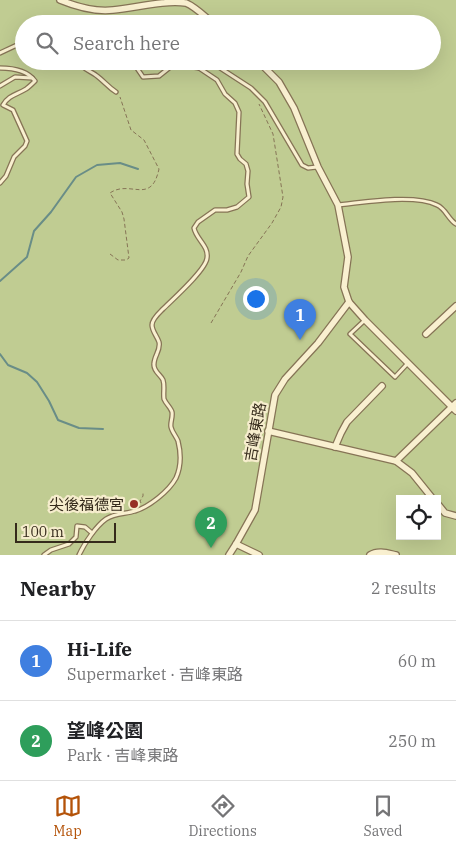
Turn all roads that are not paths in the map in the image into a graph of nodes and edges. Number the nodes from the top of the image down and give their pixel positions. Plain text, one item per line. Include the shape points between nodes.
1 (60, 0) edge
2 (203, 15) edge
3 (15, 46) edge
4 (0, 53) edge
5 (0, 68) edge
6 (15, 69) edge
7 (18, 70) edge
8 (88, 70) edge
9 (138, 70) edge
10 (166, 70) edge
11 (202, 70) edge
12 (224, 70) edge
13 (267, 70) edge
14 (32, 78) junction
15 (0, 86) edge
16 (116, 92) road end
17 (318, 167) junction
18 (0, 183) edge
19 (338, 205) junction
20 (456, 224) edge
21 (349, 302) junction
22 (456, 306) edge
23 (365, 320) junction
24 (426, 334) dead end
25 (408, 362) junction
26 (382, 386) dead end
27 (455, 407) edge
28 (268, 431) junction
29 (335, 447) junction
30 (396, 461) junction
31 (431, 495) edge
32 (441, 508) edge
33 (456, 516) edge
34 (92, 533) junction
35 (236, 544) junction
36 (44, 555) edge
37 (79, 555) edge
38 (229, 555) edge
39 (259, 555) edge
40 (370, 555) edge
41 (396, 555) edge

1 - 2 street via 98,10 173,0 186,3
3 - 4 lane
5 - 6 lane
7 - 14 lane
8 - 16 lane
9 - 10 lane via 144,77 159,76
11 - 34 lane via 217,80 239,112 237,154 248,171 249,197 237,207 215,210 198,222 194,228 207,251 205,264 159,313 152,325 159,344 154,364 163,381 164,400 172,413 171,428 178,440 180,466 175,479 152,502 137,511 106,519
12 - 17 lane via 252,88 265,102 302,165
13 - 17 street via 279,82 294,108
14 - 15 lane via 15,77
14 - 18 lane via 35,81 29,87 13,94 3,105 13,110 27,141 26,146 14,156
17 - 19 street
19 - 20 lane via 406,199 426,201 439,205
19 - 21 street via 348,257 344,287
21 - 23 street
21 - 28 street, 吉峰東路 via 285,379 275,395
22 - 24 street
23 - 25 street
23 - 25 lane via 350,334 396,377
25 - 27 street
26 - 29 street via 347,422
27 - 30 street
28 - 29 street
28 - 35 street, 吉峰東路 via 255,510
29 - 30 street
30 - 31 street via 412,473
32 - 33 street via 445,513
34 - 36 lane via 77,526 76,537 69,544
34 - 37 lane
35 - 38 street, 吉峰東路
35 - 39 street
40 - 41 street via 382,552

